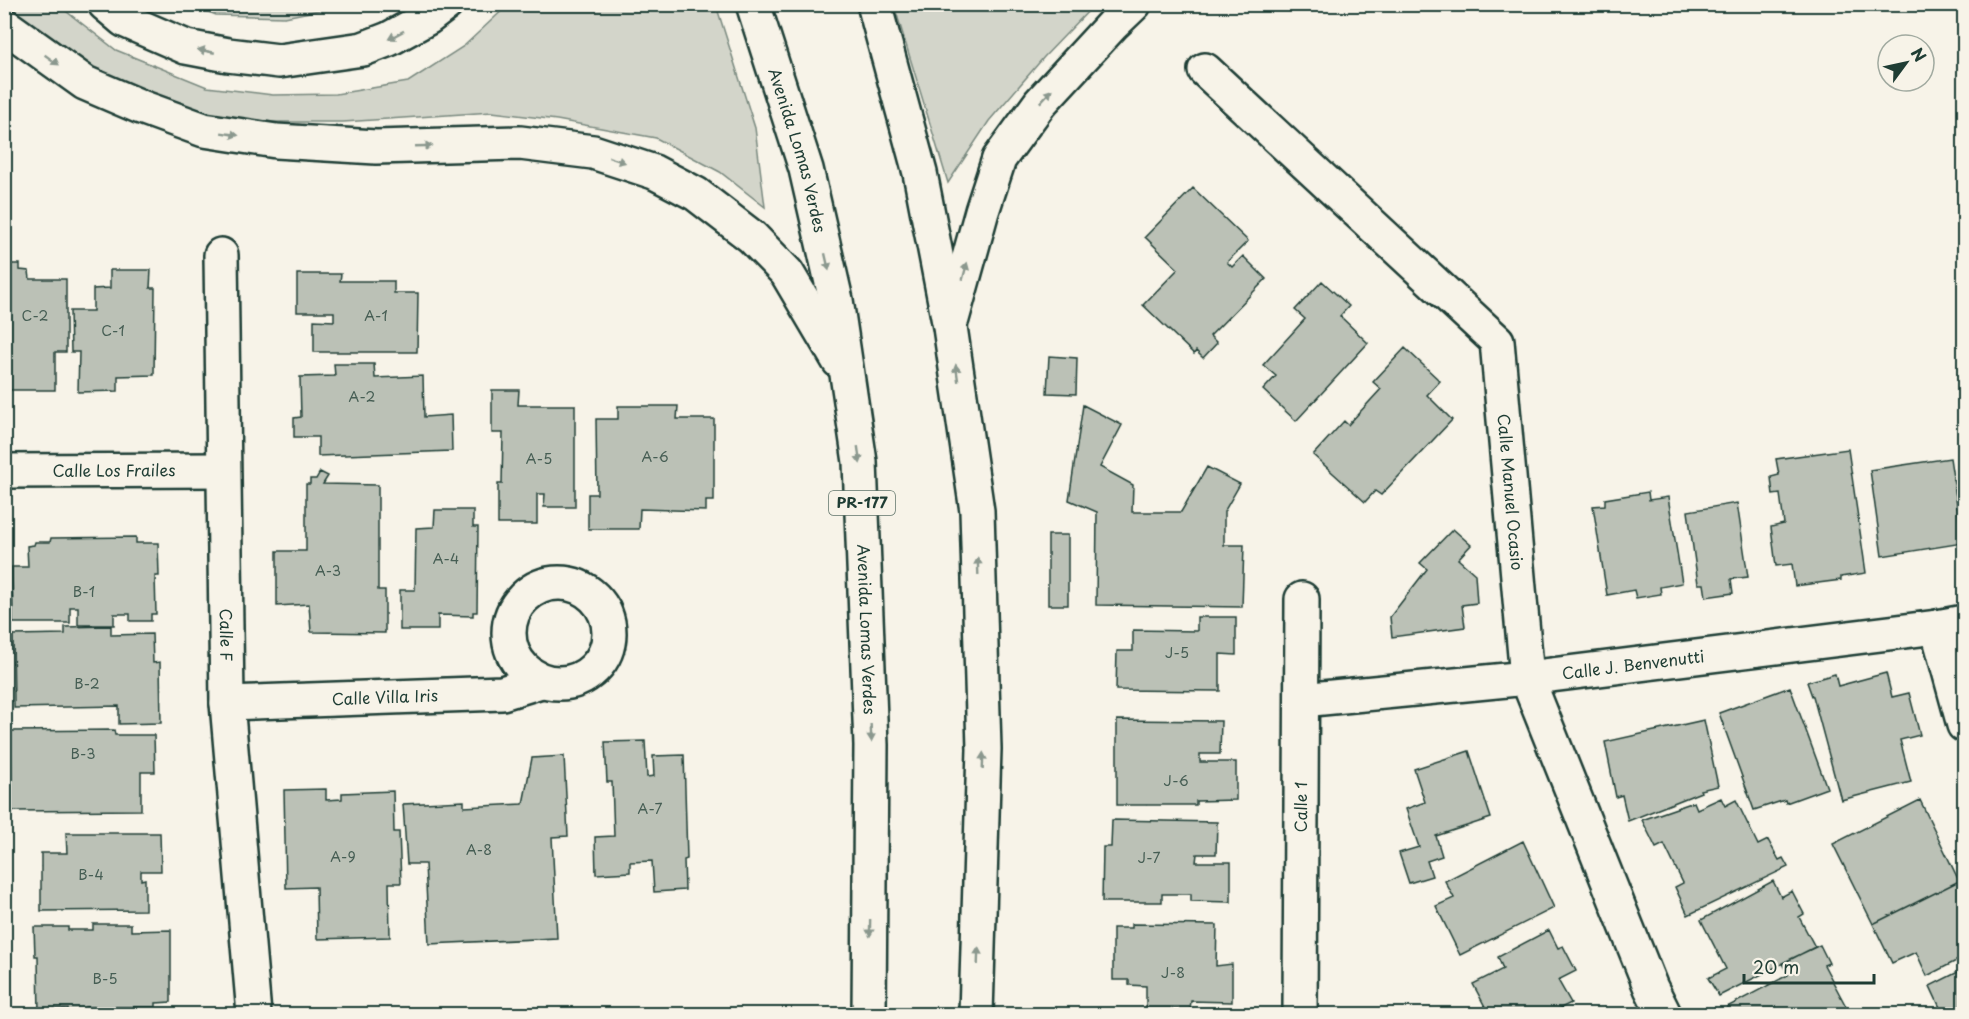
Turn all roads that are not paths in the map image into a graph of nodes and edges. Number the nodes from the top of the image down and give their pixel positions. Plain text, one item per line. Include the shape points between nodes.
1 (105, 4) edge
2 (446, 4) edge
3 (753, 4) edge
4 (874, 4) edge
5 (1134, 4) edge
6 (4, 25) edge
7 (1205, 70) dead end
8 (220, 255) dead end
9 (950, 327) junction
10 (847, 375) junction
11 (223, 470) junction
12 (4, 471) edge
13 (1302, 599) dead end
14 (1951, 625) edge
15 (1527, 678) junction
16 (541, 681) dead end
17 (1302, 700) junction
18 (227, 703) junction
19 (1965, 725) edge
20 (254, 1014) edge
21 (869, 1014) edge
22 (976, 1014) edge
23 (1300, 1014) edge
24 (1665, 1014) edge

2 -> 1 main road via 389,39 363,49 279,61 186,47 124,20
3 -> 10 main road, Avenida Lomas Verdes / PR-177 via 806,169 836,300
4 - 9 main road via 920,173
9 -> 5 main road via 999,159 1040,103
6 -> 10 main road via 85,83 204,130 276,141 376,147 520,143 593,152 654,172 696,194 752,237 787,273
7 - 15 main road, Calle Manuel Ocasio via 1497,341
8 - 11 main road, Calle F
22 -> 9 main road via 984,749 977,511
10 -> 21 main road, Avenida Lomas Verdes / PR-177 via 860,462 871,746
11 - 12 main road, Calle Los Frailes
11 - 18 main road, Calle F
13 - 17 main road, Calle 1
14 - 15 main road, Calle J. Benvenutti
14 - 19 main road
15 - 17 main road, Calle J. Benvenutti
15 - 24 main road, Calle Manuel Ocasio via 1646,977
16 - 18 main road, Calle Villa Iris via 502,693
17 - 23 main road, Calle 1
18 - 20 main road, Calle F

